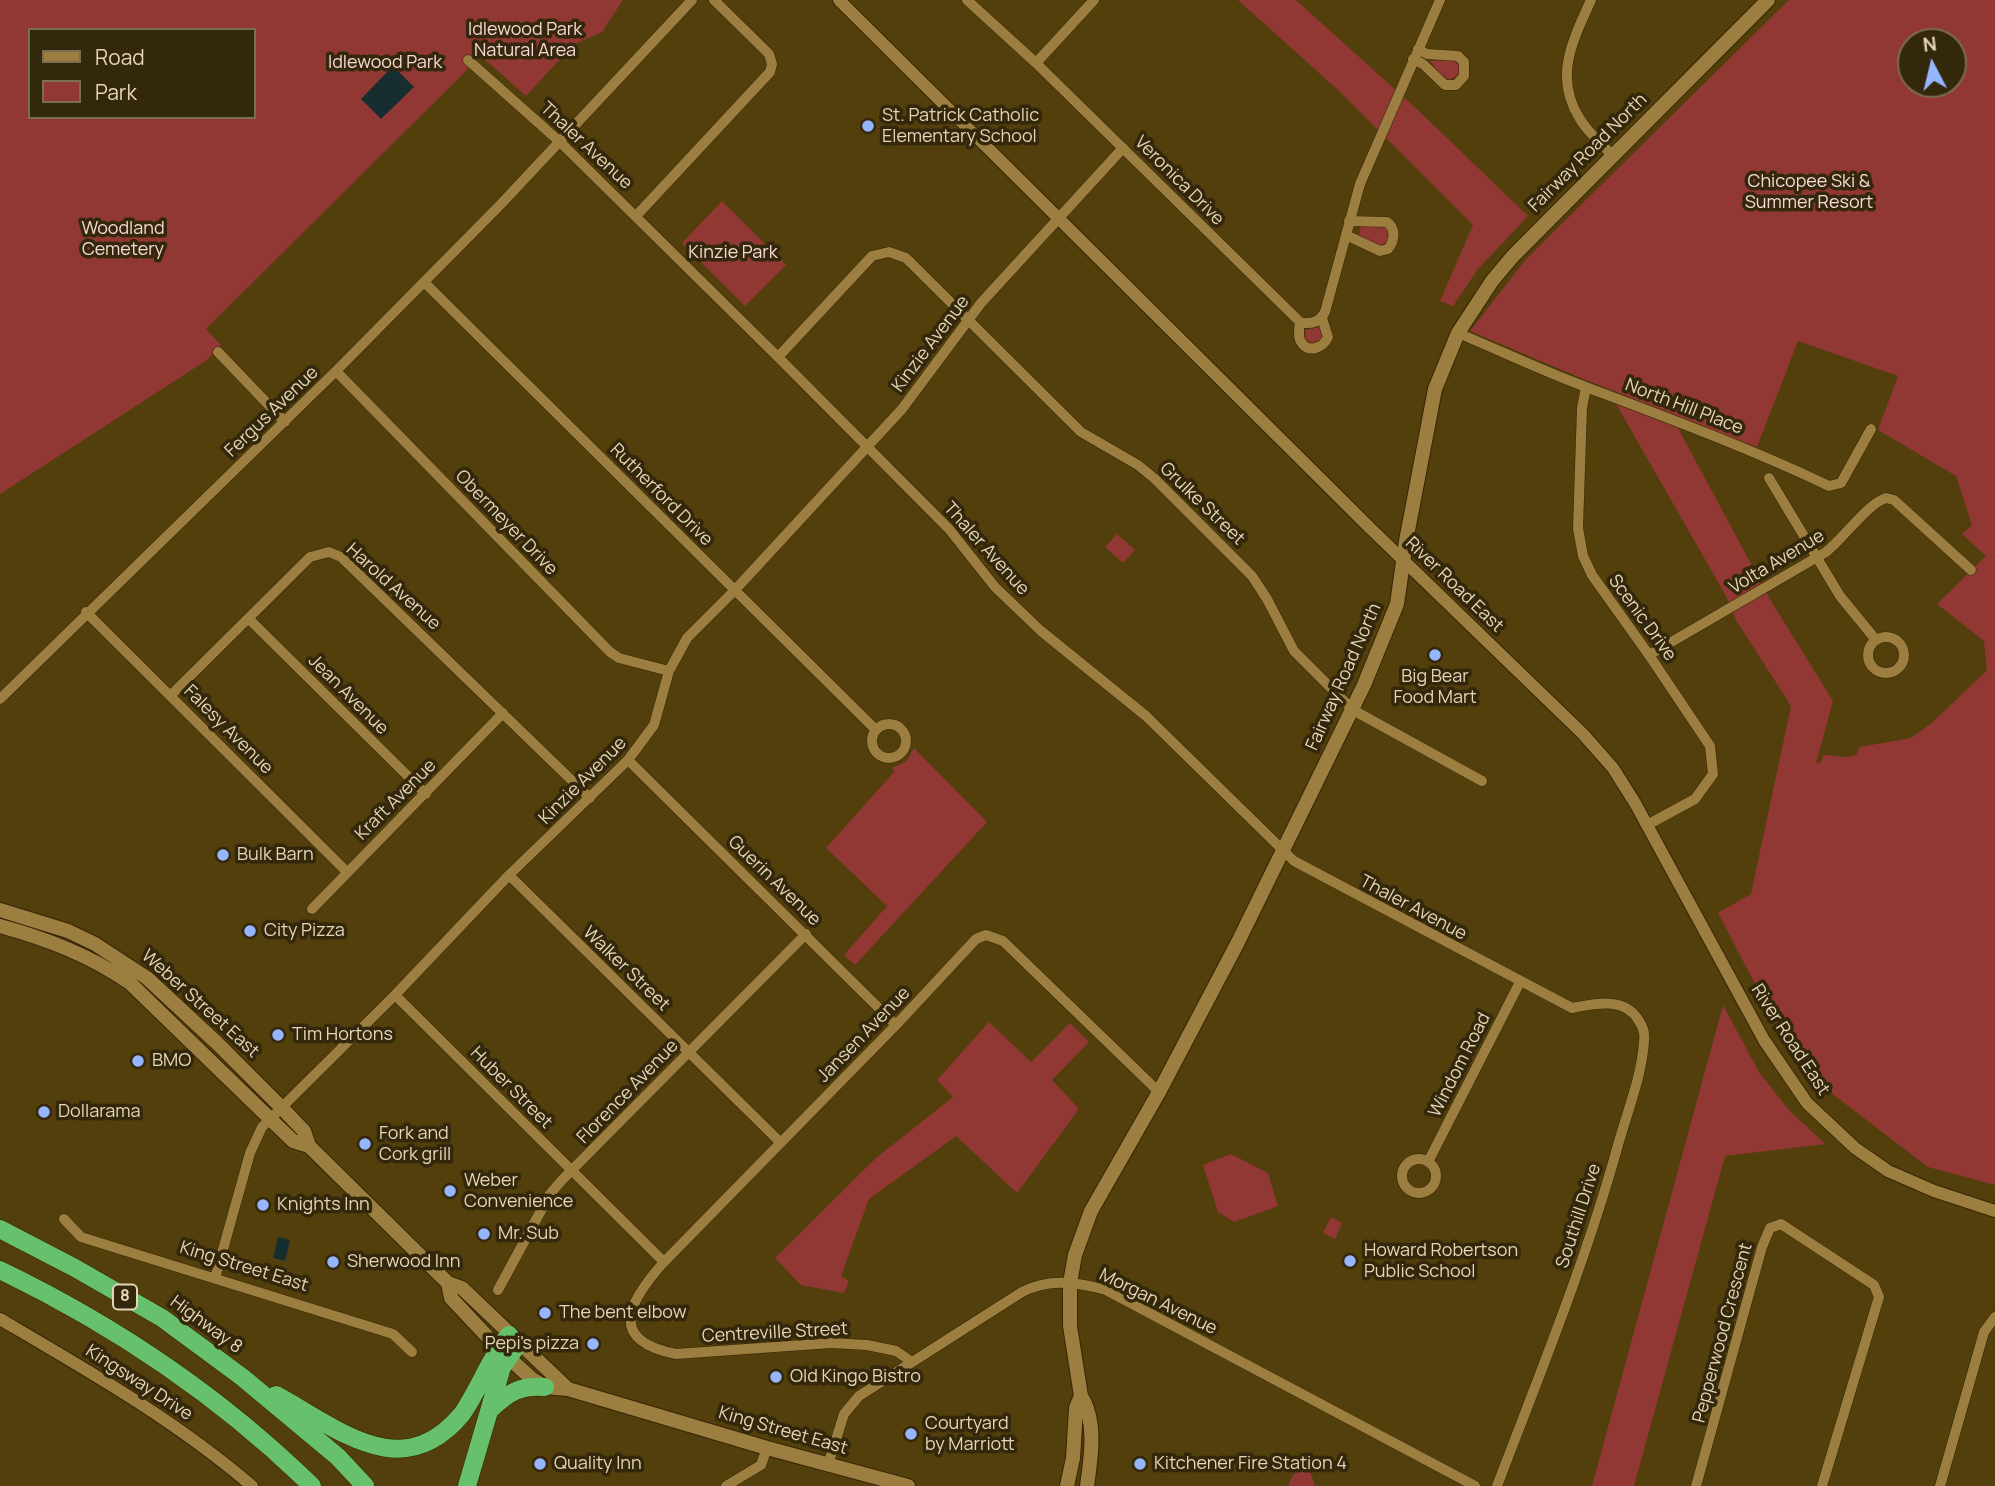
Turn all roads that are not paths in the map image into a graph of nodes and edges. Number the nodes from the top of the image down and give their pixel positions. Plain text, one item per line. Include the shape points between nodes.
1 (692, 0) edge
2 (714, 0) edge
3 (839, 0) edge
4 (967, 0) edge
5 (1094, 0) edge
6 (1440, 0) edge
7 (1591, 0) edge
8 (1768, 0) edge
9 (1415, 54) junction
10 (468, 60) dead end
11 (1035, 63) junction
12 (560, 142) junction
13 (1123, 148) junction
14 (1614, 156) junction
15 (636, 216) junction
16 (1059, 218) junction
17 (1349, 221) junction
18 (1346, 235) junction
19 (424, 282) junction
20 (1322, 318) junction
21 (967, 320) junction
22 (1300, 322) junction
23 (1458, 333) junction
24 (218, 352) dead end
25 (778, 357) junction
26 (336, 371) junction
27 (1586, 387) junction
28 (285, 422) junction
29 (1871, 429) dead end
30 (867, 447) junction
31 (1769, 478) dead end
32 (1818, 558) junction
33 (1403, 559) junction
34 (1971, 570) dead end
35 (734, 590) junction
36 (86, 612) junction
37 (248, 619) junction
38 (1876, 640) dead end
39 (1649, 655) junction
40 (669, 671) junction
41 (171, 695) junction
42 (0, 699) edge
43 (1353, 710) junction
44 (503, 713) junction
45 (875, 729) dead end
46 (628, 760) junction
47 (1482, 781) dead end
48 (426, 793) junction
49 (590, 798) junction
50 (1648, 824) junction
51 (1283, 850) junction
52 (347, 872) junction
53 (509, 875) junction
54 (312, 909) dead end
55 (0, 910) edge
56 (0, 926) edge
57 (806, 934) junction
58 (1520, 982) junction
59 (395, 995) junction
60 (1572, 1008) joint
61 (896, 1025) junction
62 (689, 1052) junction
63 (1159, 1092) junction
64 (281, 1107) junction
65 (270, 1118) junction
66 (781, 1143) junction
67 (309, 1146) junction
68 (1428, 1162) dead end
69 (572, 1171) junction
70 (1995, 1211) edge
71 (64, 1219) dead end
72 (0, 1229) edge
73 (664, 1262) junction
74 (0, 1270) edge
75 (215, 1278) junction
76 (1070, 1283) junction
77 (498, 1290) dead end
78 (1995, 1317) edge
79 (0, 1319) edge
80 (638, 1339) joint
81 (508, 1346) junction
82 (412, 1352) dead end
83 (912, 1362) junction
84 (242, 1377) junction
85 (545, 1387) junction
86 (568, 1389) junction
87 (1081, 1396) junction
88 (489, 1411) junction
89 (767, 1448) junction
90 (828, 1465) junction
91 (252, 1486) edge
92 (312, 1486) edge
93 (365, 1486) edge
94 (467, 1486) edge
95 (726, 1486) edge
96 (908, 1486) edge
97 (1067, 1486) edge
98 (1087, 1486) edge
99 (1475, 1486) edge
100 (1497, 1486) edge
101 (1696, 1486) edge
102 (1822, 1486) edge
103 (1940, 1486) edge

1 - 12 street, Fergus Avenue
2 - 15 street via 769,54 770,72
3 - 16 street, River Road East
4 - 11 street, Veronica Drive
5 - 11 street
6 - 9 street, Veronica Drive
7 - 14 street via 1567,61 1567,81 1580,119
8 - 14 main road, Fairway Road North
9 - 9 street via 1445,85 1456,85 1464,76 1465,67 1458,56
9 - 17 street, Veronica Drive
10 - 12 street, Thaler Avenue
11 - 13 street, Veronica Drive
12 - 15 street, Thaler Avenue
12 - 19 street, Fergus Avenue
13 - 16 street, Kinzie Avenue
13 - 22 street, Veronica Drive
14 - 23 main road, Fairway Road North via 1513,256
15 - 25 street, Thaler Avenue
16 - 21 street, Kinzie Avenue
16 - 33 street, River Road East
17 - 18 street, Veronica Drive
17 - 18 street via 1387,222 1394,239 1380,251
18 - 20 street, Veronica Drive
19 - 26 street, Fergus Avenue
19 - 35 street, Rutherford Drive
20 - 22 street
20 - 22 street, Veronica Drive via 1328,337 1317,348 1301,342
21 - 25 street, Grulke Street via 906,258 880,253 865,262
21 - 30 street, Kinzie Avenue via 919,387
21 - 43 street, Grulke Street via 1081,432 1155,479 1252,576 1294,651
23 - 27 street, North Hill Place
23 - 33 main road, Fairway Road North via 1435,389
24 - 28 street
25 - 30 street, Thaler Avenue
26 - 28 street, Fergus Avenue
26 - 40 street, Obermeyer Drive via 610,652
27 - 29 street, North Hill Place via 1690,425 1829,486 1841,483
27 - 39 street, Scenic Drive via 1578,528 1583,556
28 - 36 street, Fergus Avenue
30 - 35 street, Kinzie Avenue
30 - 51 street, Thaler Avenue via 949,529 995,587 1041,631 1146,716
31 - 32 street
32 - 34 street, Volta Avenue via 1886,498 1894,500
32 - 38 street via 1840,596
32 - 39 street, Volta Avenue
33 - 43 main road, Fairway Road North via 1397,604
33 - 50 street, River Road East via 1583,734 1613,768
35 - 40 street, Kinzie Avenue via 687,638
35 - 45 street, Rutherford Drive
36 - 41 street, Falesy Avenue
36 - 42 street, Fergus Avenue
37 - 41 street, Harold Avenue
37 - 44 street, Harold Avenue via 310,557 329,552 372,586
37 - 48 street, Jean Avenue
39 - 50 street, Scenic Drive via 1710,746 1713,774 1695,799
40 - 46 street, Kinzie Avenue via 654,725
41 - 52 street, Falesy Avenue
43 - 47 street, Grulke Street
43 - 51 main road, Fairway Road North
44 - 48 street, Kraft Avenue
44 - 49 street, Harold Avenue
46 - 49 street, Kinzie Avenue
46 - 57 street, Guerin Avenue
48 - 52 street, Kraft Avenue
49 - 53 street, Kinzie Avenue
50 - 70 street, River Road East via 1764,1040 1807,1103 1855,1148 1888,1171
51 - 58 street, Thaler Avenue via 1300,866
51 - 63 main road, Fairway Road North
52 - 54 street, Kraft Avenue
53 - 59 street, Kinzie Avenue
53 - 62 street, Walker Street
55 - 64 main road, Weber Street East via 68,931 127,963 202,1028
56 - 65 main road, Weber Street East via 67,947 130,984
57 - 61 street, Guerin Avenue
57 - 62 street, Florence Avenue
58 - 60 street, Thaler Avenue
58 - 68 street, Windom Road
59 - 64 street, Kinzie Avenue
59 - 69 street, Huber Street
60 - 100 street, Southill Drive via 1605,1003 1626,1008 1641,1023 1644,1040 1598,1215
61 - 63 street, Jansen Avenue via 976,939 995,937
61 - 66 street, Jansen Avenue
62 - 66 street, Walker Street
62 - 69 street, Florence Avenue
63 - 76 main road, Fairway Road North via 1091,1211
64 - 65 street, Kinzie Avenue
64 - 67 main road, Weber Street East via 304,1131
65 - 67 main road, Weber Street East via 293,1141
65 - 75 street, Kinzie Avenue via 250,1153
66 - 73 street, Jansen Avenue
67 - 81 main road, Weber Street East via 448,1283 462,1288
69 - 73 street, Huber Street
69 - 77 street, Florence Avenue via 550,1194
71 - 75 street, King Street East via 81,1237
72 - 84 highway, Highway 8 / 8 via 162,1318
73 - 80 street, Jansen Avenue via 631,1312 630,1323
74 - 92 highway, 8 via 125,1338 250,1431
75 - 82 street, King Street East via 393,1334
76 - 83 street, Morgan Avenue via 1034,1285
76 - 87 main road, Fairway Road North via 1070,1326
76 - 99 street, Morgan Avenue via 1105,1290
78 - 103 street via 1984,1332
79 - 91 street, Kingsway Drive via 142,1404
80 - 83 street, Centreville Street via 659,1351 677,1354 831,1343 867,1345 896,1350
81 - 84 highway via 448,1430 421,1449 404,1453 363,1448
81 - 85 main road via 524,1372
81 - 86 main road, King Street East via 551,1371
81 - 88 highway
83 - 90 street, Morgan Avenue via 850,1405
84 - 93 highway, Highway 8 / 8 via 338,1457
85 - 86 main road, King Street East
85 - 88 highway via 518,1388
86 - 89 main road, King Street East
87 - 97 main road, Fairway Road North
87 - 98 main road, Fairway Road North via 1088,1408 1091,1434
88 - 94 highway
89 - 90 main road, King Street East
89 - 95 street via 761,1465
90 - 96 main road, King Street East
101 - 102 street, Pepperwood Crescent via 1762,1247 1770,1228 1781,1224 1874,1285 1879,1297

